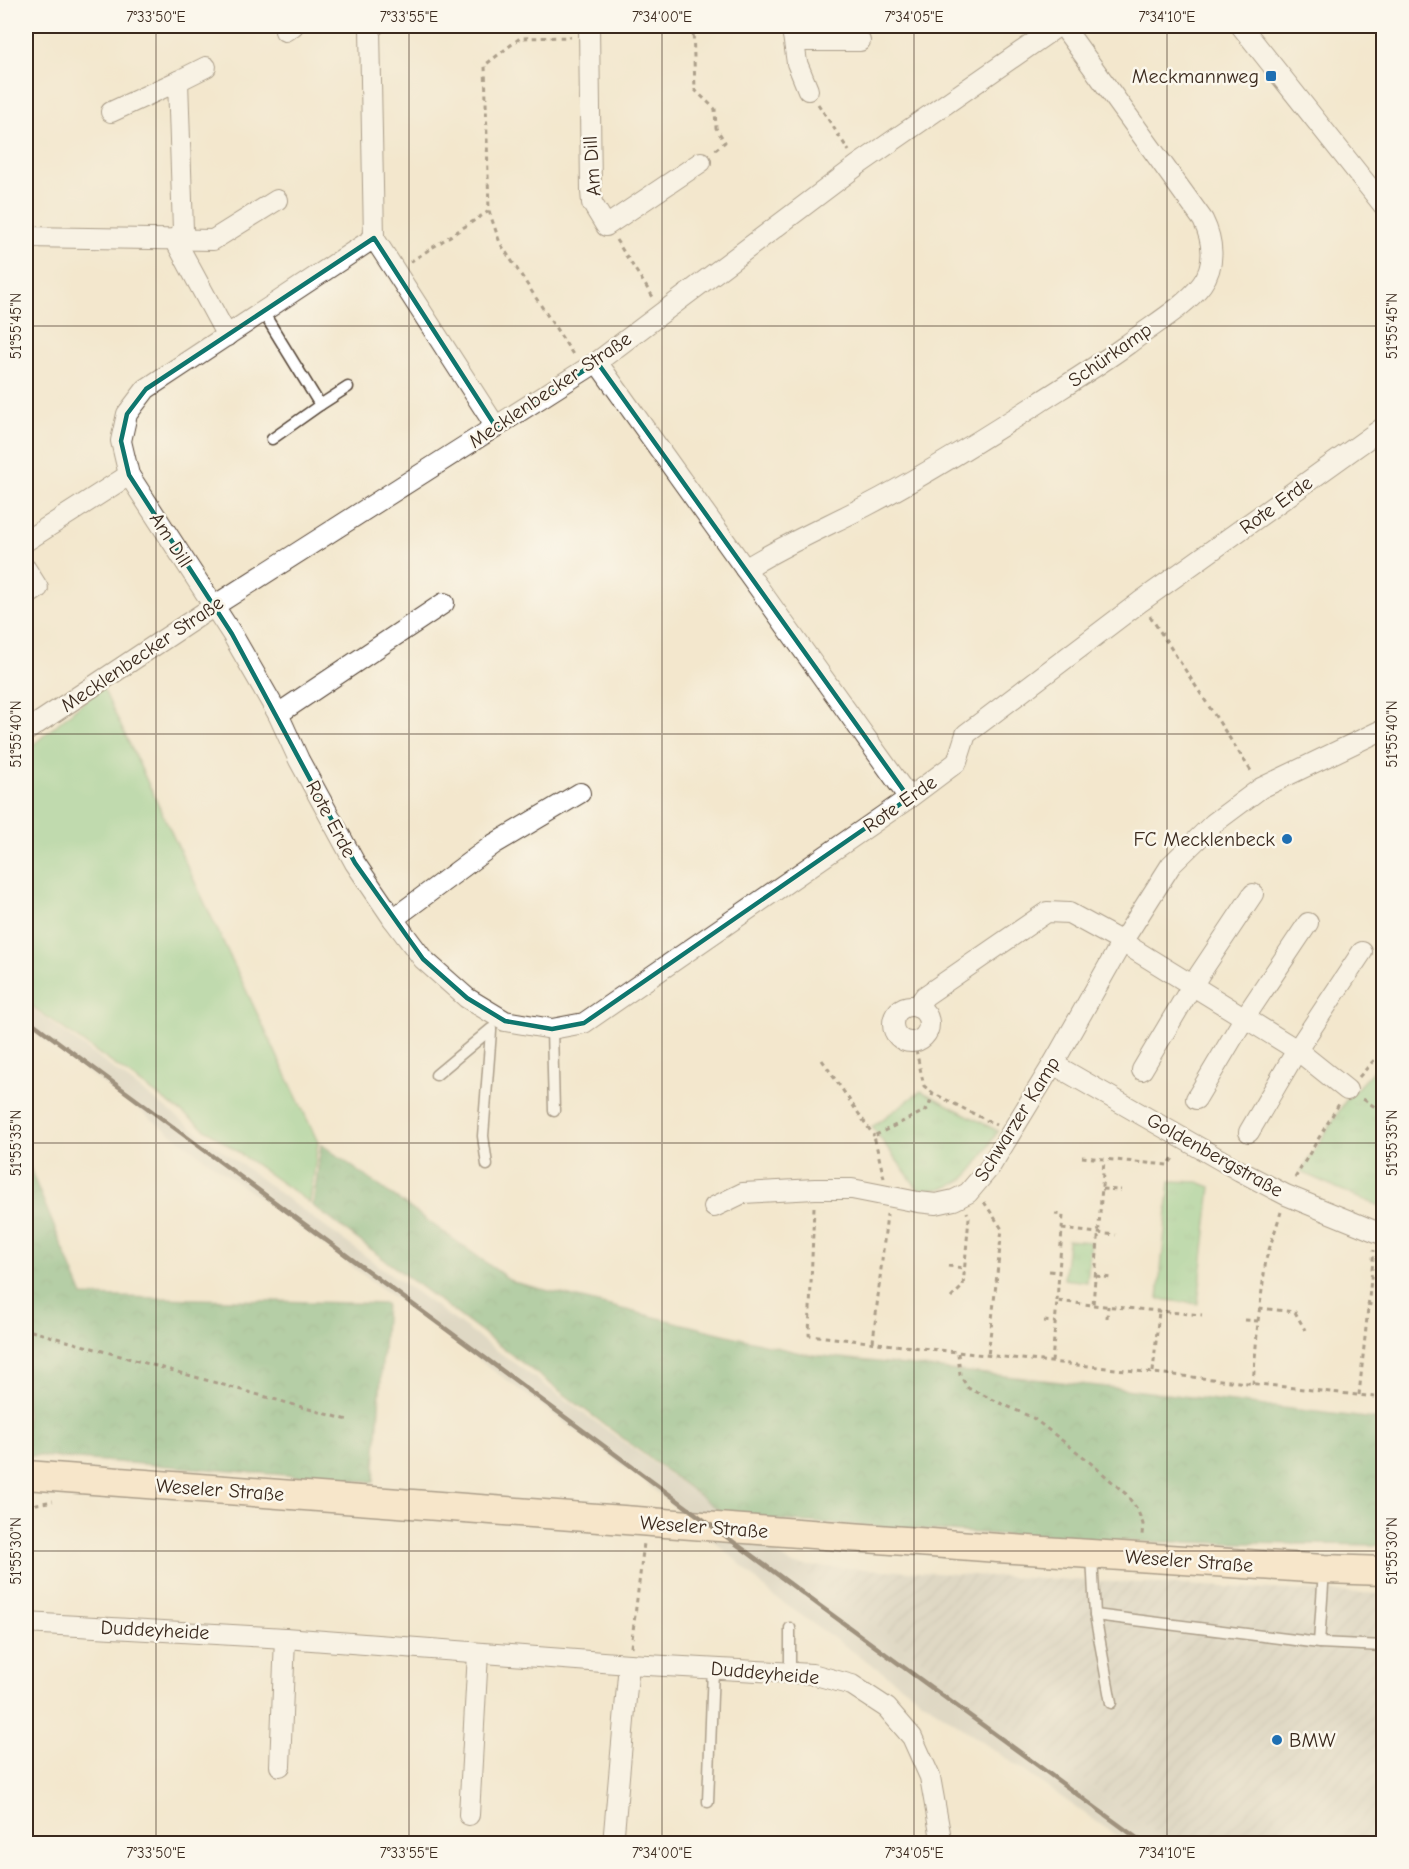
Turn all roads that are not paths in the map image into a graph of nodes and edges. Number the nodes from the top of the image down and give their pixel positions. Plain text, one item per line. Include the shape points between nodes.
1 (589, 26) edge
2 (1058, 26) edge
3 (1063, 26) edge
4 (1241, 26) edge
5 (370, 27) edge
6 (792, 30) edge
7 (860, 41) dead end
8 (206, 67) dead end
9 (178, 81) junction
10 (808, 90) road end
11 (111, 112) dead end
12 (700, 162) road end
13 (277, 200) dead end
14 (1383, 206) edge
15 (26, 237) edge
16 (374, 238) junction
17 (175, 240) junction
18 (263, 312) junction
19 (227, 336) junction
20 (597, 362) junction
21 (348, 387) dead end
22 (320, 405) junction
23 (496, 427) junction
24 (1383, 427) edge
25 (272, 439) dead end
26 (129, 475) junction
27 (26, 541) edge
28 (26, 568) edge
29 (745, 569) junction
30 (26, 596) edge
31 (444, 603) dead end
32 (214, 606) junction
33 (278, 714) junction
34 (1383, 729) edge
35 (26, 731) edge
36 (580, 793) dead end
37 (909, 798) junction
38 (1253, 894) dead end
39 (393, 919) junction
40 (1308, 923) dead end
41 (1122, 942) junction
42 (1362, 952) dead end
43 (1193, 984) junction
44 (917, 1007) junction
45 (1245, 1017) junction
46 (494, 1023) junction
47 (552, 1029) junction
48 (1297, 1050) junction
49 (1053, 1064) junction
50 (1142, 1070) dead end
51 (436, 1075) dead end
52 (1347, 1090) road end
53 (1196, 1099) dead end
54 (554, 1111) dead end
55 (1249, 1132) dead end
56 (487, 1164) dead end
57 (714, 1207) dead end
58 (1381, 1235) edge
59 (26, 1475) edge
60 (1092, 1555) junction
61 (1324, 1569) junction
62 (1383, 1571) edge
63 (1095, 1615) junction
64 (26, 1623) edge
65 (790, 1628) dead end
66 (285, 1638) junction
67 (1319, 1643) junction
68 (1383, 1646) edge
69 (477, 1653) junction
70 (629, 1664) junction
71 (712, 1668) junction
72 (790, 1673) junction
73 (1111, 1704) dead end
74 (280, 1766) dead end
75 (708, 1802) dead end
76 (469, 1815) dead end
77 (613, 1844) edge
78 (940, 1844) edge

1 - 12 street, Am Dill via 592,203 606,226
2 - 20 street, Mecklenbecker Straße via 858,165
3 - 29 street, Schürkamp via 1203,220 1212,247 1209,273 1188,299 1109,358 981,441
4 - 14 street
5 - 16 street
6 - 7 street via 803,41
6 - 10 street via 797,63
8 - 9 street
9 - 11 street
9 - 17 street via 183,230
13 - 17 street via 213,240
15 - 17 street
16 - 18 street, Am Dill
16 - 23 street
17 - 19 street
18 - 19 street, Am Dill
18 - 22 lane
19 - 26 street, Am Dill via 147,389 127,414 121,441
20 - 23 street, Mecklenbecker Straße
20 - 29 street
21 - 22 lane
22 - 25 lane
23 - 32 street, Mecklenbecker Straße
24 - 37 street, Rote Erde via 1140,602 966,734 957,762
26 - 27 street
26 - 32 street, Am Dill
28 - 30 street via 38,588
29 - 37 street
31 - 33 street
32 - 33 street, Rote Erde
32 - 35 street, Mecklenbecker Straße
33 - 39 street, Rote Erde via 355,863
34 - 41 street, Schwarzer Kamp via 1262,788 1214,823 1171,865
36 - 39 street via 494,844
37 - 47 street, Rote Erde via 584,1023
38 - 43 street
39 - 46 street, Rote Erde via 423,959
40 - 45 street
41 - 43 street
41 - 44 street via 1069,913 1047,912 925,996
41 - 49 street, Schwarzer Kamp
42 - 48 street
43 - 45 street
43 - 50 street
44 - 44 street via 900,1009 893,1022 903,1040 920,1039 928,1028 927,1016
45 - 48 street
45 - 53 street
46 - 47 street, Rote Erde via 505,1021
46 - 51 lane
46 - 56 lane via 483,1136
47 - 54 lane
48 - 52 street
48 - 55 street
49 - 57 street, Schwarzer Kamp via 990,1167 968,1192 936,1204 852,1189 743,1193
49 - 58 street, Goldenbergstraße via 1286,1195
59 - 60 main road, Weseler Straße
60 - 61 main road, Weseler Straße
60 - 63 lane
61 - 62 main road, Weseler Straße
61 - 67 lane
63 - 67 lane
63 - 73 lane
64 - 66 street, Duddeyheide
65 - 72 lane
66 - 69 street, Duddeyheide
66 - 74 street
67 - 68 lane
69 - 70 street, Duddeyheide
69 - 76 street
70 - 71 street, Duddeyheide
70 - 77 street
71 - 72 street, Duddeyheide
71 - 75 lane
72 - 78 street, Duddeyheide via 812,1674 852,1685 887,1708 912,1737 930,1777

